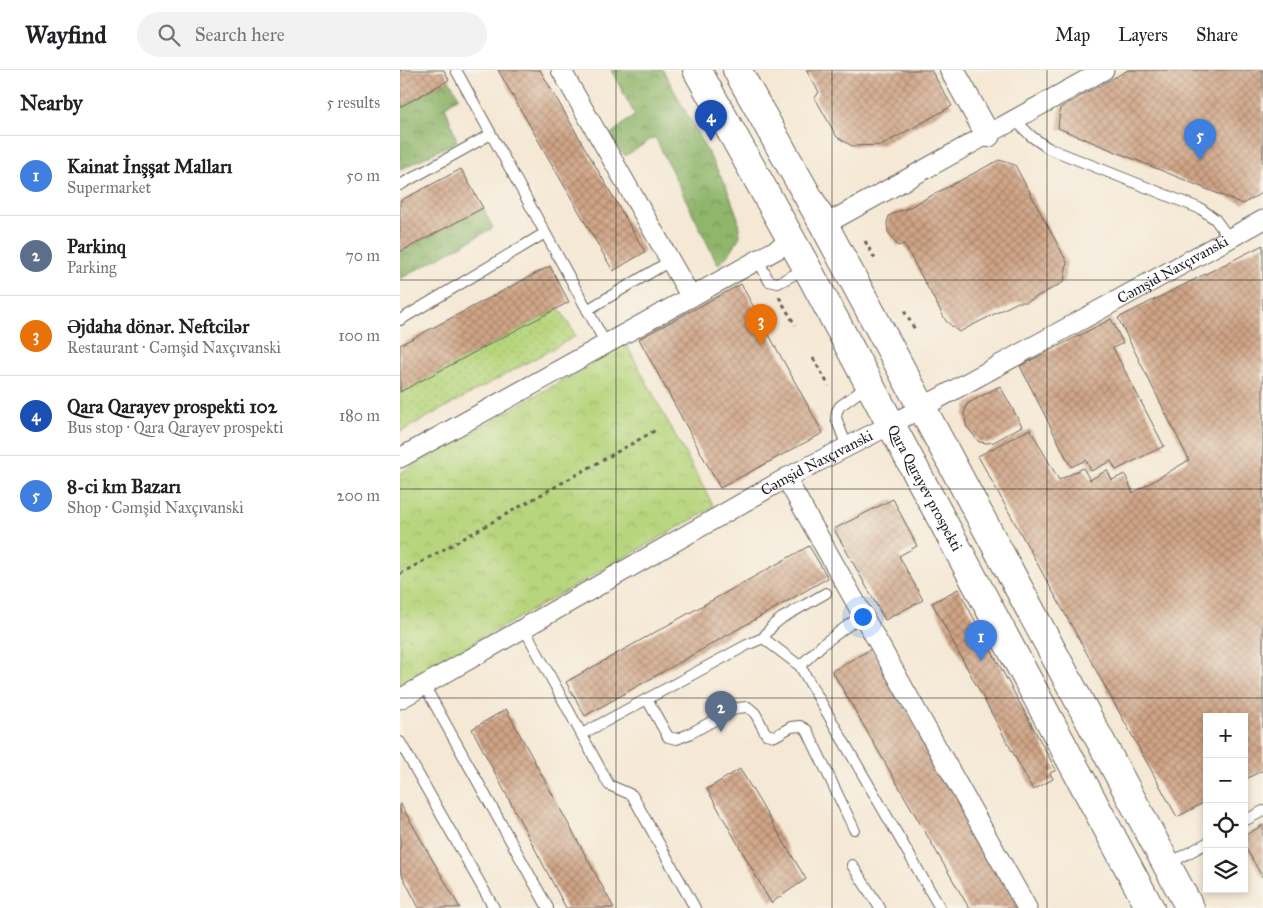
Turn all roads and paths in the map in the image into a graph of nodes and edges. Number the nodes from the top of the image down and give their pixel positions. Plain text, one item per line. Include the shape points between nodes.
1 (456, 70) edge
2 (561, 70) edge
3 (696, 70) edge
4 (737, 70) edge
5 (952, 70) edge
6 (1092, 73) edge
7 (1015, 120) junction
8 (491, 134) junction
9 (988, 135) junction
10 (400, 185) edge
11 (1263, 220) edge
12 (824, 225) junction
13 (545, 233) junction
14 (1229, 238) junction
15 (792, 241) junction
16 (865, 241) dead end
17 (875, 259) dead end
18 (758, 260) junction
19 (670, 261) junction
20 (807, 268) junction
21 (776, 292) dead end
22 (691, 297) junction
23 (588, 310) junction
24 (904, 311) dead end
25 (400, 320) edge
26 (795, 325) dead end
27 (916, 331) dead end
28 (606, 344) junction
29 (813, 358) dead end
30 (870, 384) junction
31 (830, 386) dead end
32 (922, 407) junction
33 (892, 424) junction
34 (656, 430) dead end
35 (847, 447) junction
36 (400, 458) edge
37 (786, 478) junction
38 (400, 574) edge
39 (826, 593) dead end
40 (862, 615) junction
41 (524, 628) junction
42 (763, 638) junction
43 (800, 666) junction
44 (424, 685) junction
45 (400, 699) edge
46 (647, 699) junction
47 (582, 734) junction
48 (400, 742) edge
49 (1263, 811) edge
50 (1248, 819) edge
51 (854, 829) dead end
52 (1203, 844) edge
53 (852, 865) dead end
54 (1167, 865) junction
55 (494, 908) edge
56 (548, 908) edge
57 (696, 908) edge
58 (880, 908) edge
59 (940, 908) edge
60 (1027, 908) edge
61 (1150, 908) edge
62 (1190, 908) edge

1 - 8 lane
2 - 19 street
3 - 15 main road, Qara Qarayev prospekti
4 - 12 main road
5 - 9 street
6 - 7 street
7 - 9 street
7 - 14 lane via 1048,148 1201,209 1215,219
8 - 10 lane
8 - 13 lane
9 - 12 street
11 - 14 street, Cəmşid Naxçıvanski
12 - 32 main road
13 - 23 lane
13 - 25 lane
14 - 32 street, Cəmşid Naxçıvanski
15 - 18 street
15 - 20 main road, Qara Qarayev prospekti
16 - 17 path
18 - 20 lane via 769,281 778,283
18 - 22 street
19 - 22 street
19 - 23 lane
20 - 30 main road, Qara Qarayev prospekti
21 - 26 path
22 - 28 street
23 - 28 lane
24 - 27 path
28 - 36 street
29 - 31 path
30 - 33 main road, Qara Qarayev prospekti
30 - 35 lane via 837,411 836,418
32 - 33 street, Cəmşid Naxçıvanski
32 - 54 main road
33 - 35 street, Cəmşid Naxçıvanski
33 - 61 main road, Qara Qarayev prospekti
34 - 38 path
35 - 37 street, Cəmşid Naxçıvanski
37 - 40 street
37 - 41 street, Cəmşid Naxçıvanski
39 - 42 lane via 782,618
40 - 43 lane
40 - 60 street
41 - 44 street, Cəmşid Naxçıvanski
41 - 47 lane
42 - 43 lane
42 - 46 lane
43 - 59 lane
44 - 45 street, Cəmşid Naxçıvanski
44 - 56 lane
46 - 47 lane
46 - 51 lane via 668,737 677,739 737,708 748,707 766,734 775,736 800,726 807,730
47 - 57 lane via 609,785 632,796
48 - 55 lane
49 - 50 lane
52 - 54 lane
53 - 58 lane
54 - 62 main road

